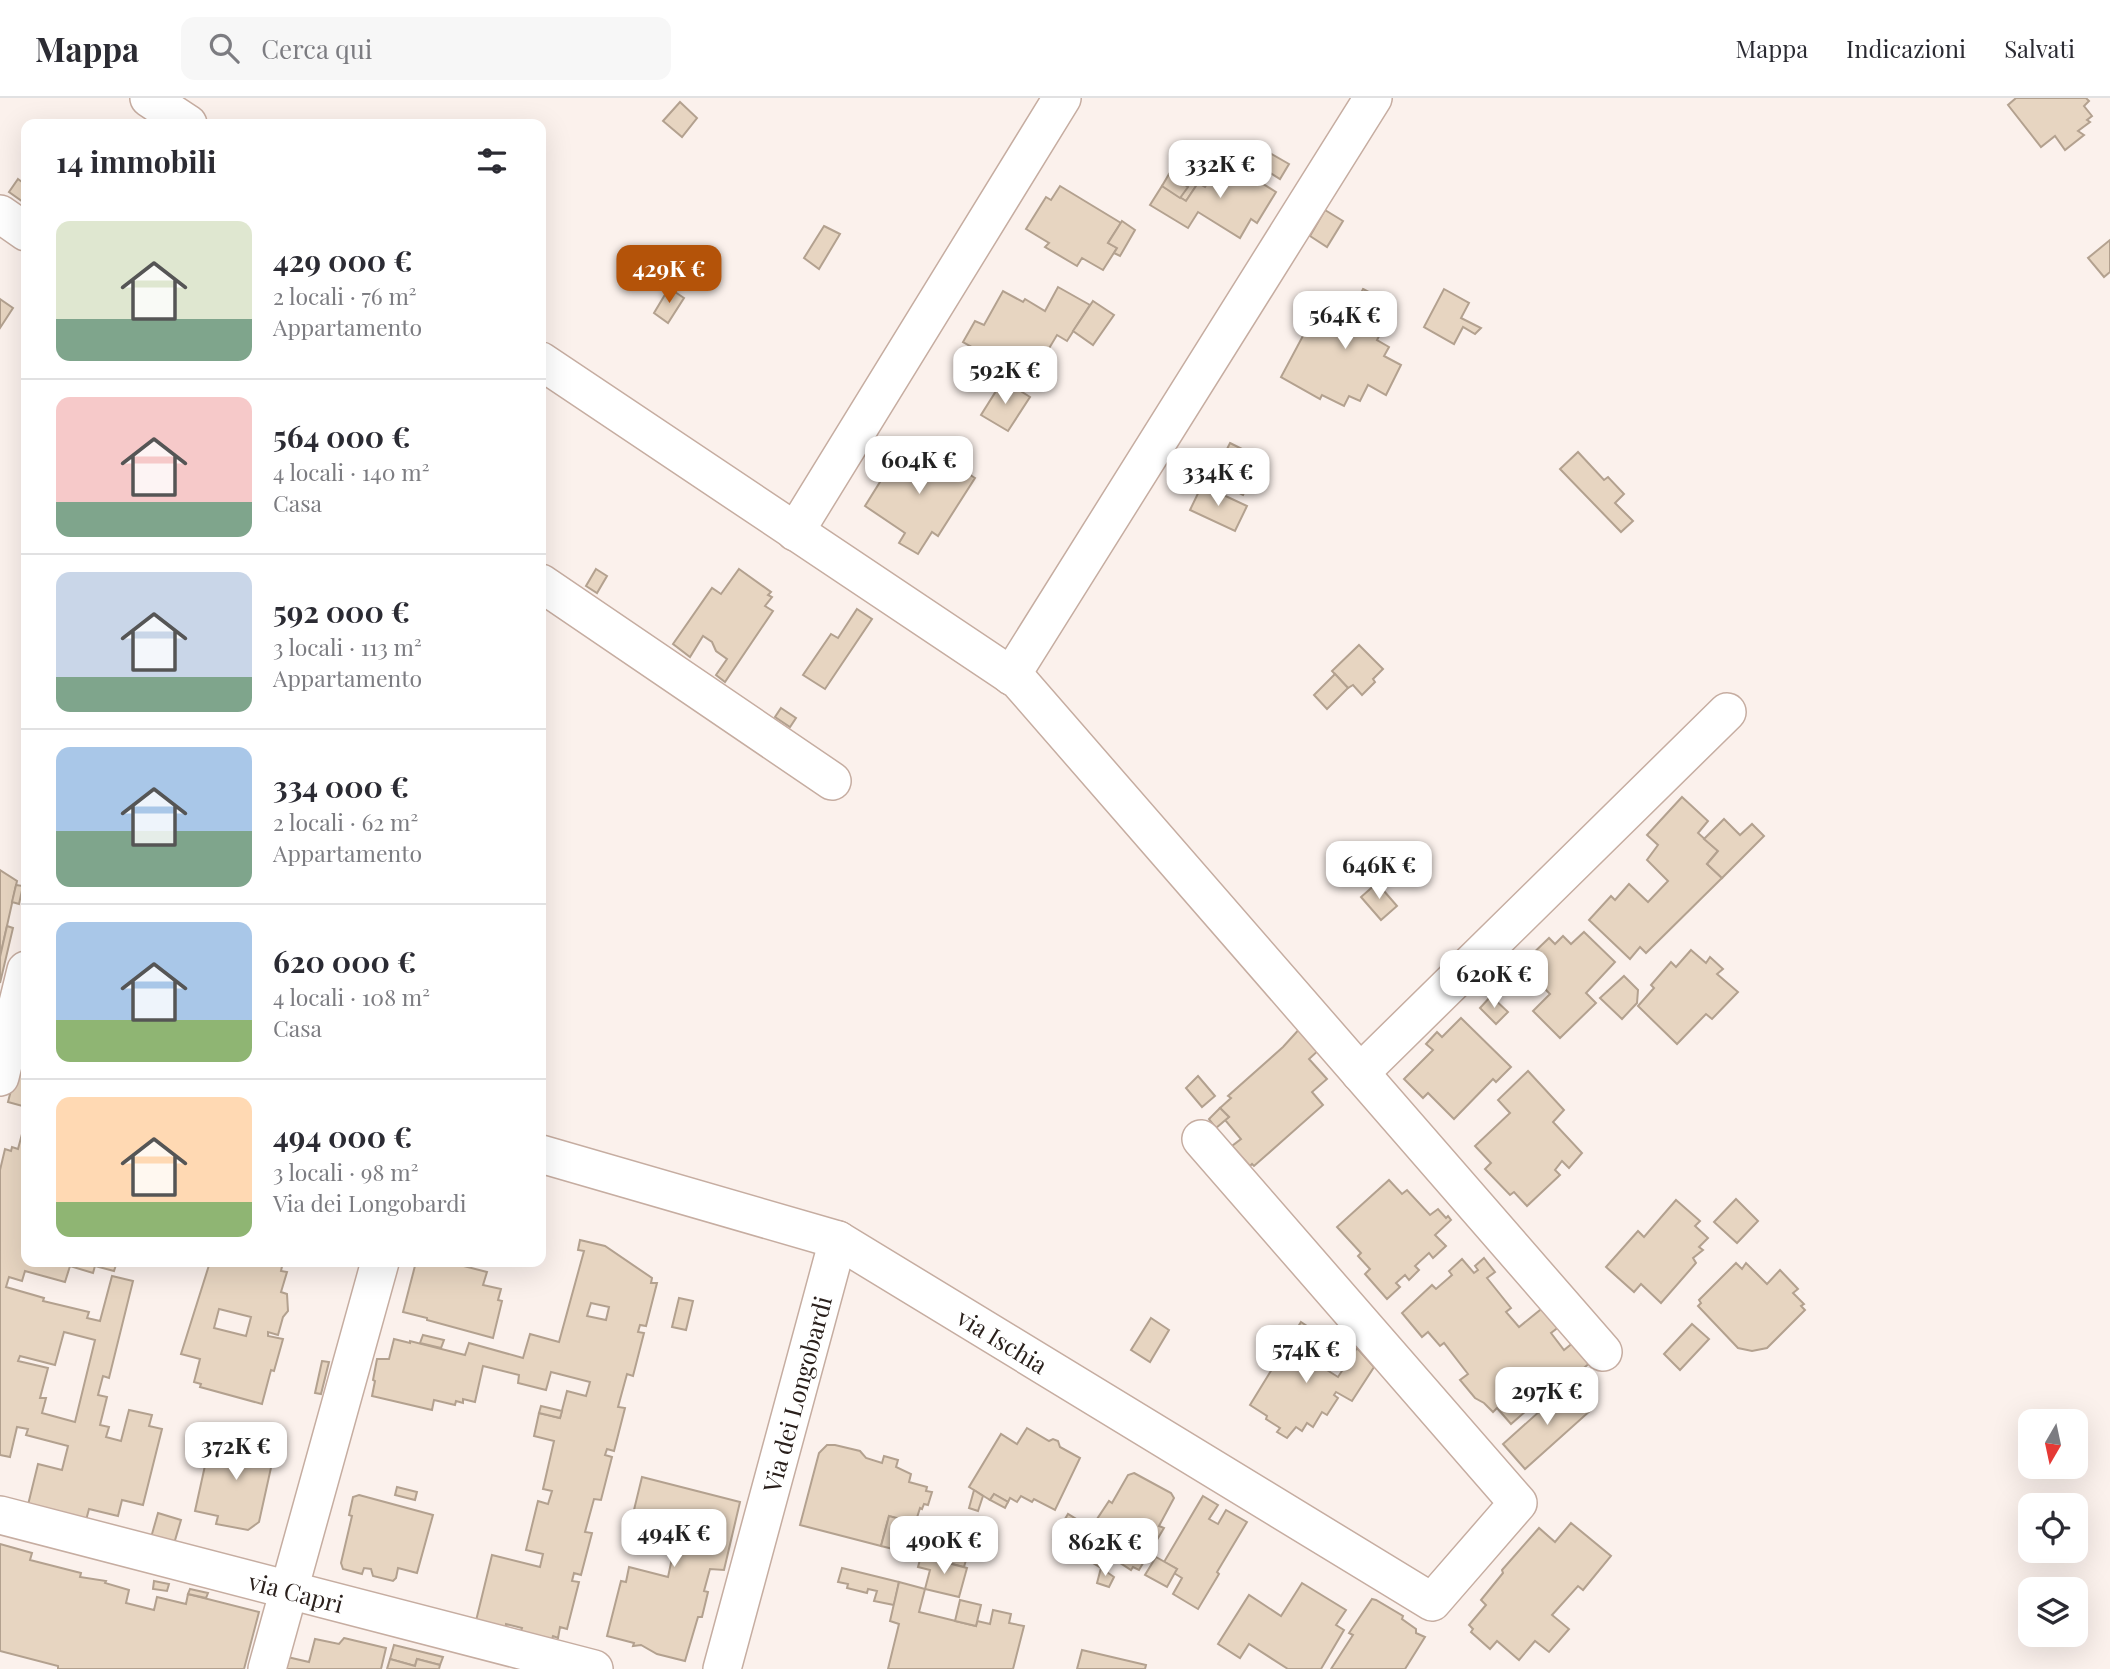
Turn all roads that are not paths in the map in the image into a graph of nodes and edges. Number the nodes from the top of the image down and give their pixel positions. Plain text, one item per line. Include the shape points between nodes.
1 (149, 98) edge
2 (1062, 98) edge
3 (1373, 98) edge
4 (180, 119) edge
5 (0, 215) edge
6 (21, 229) edge
7 (546, 364) edge
8 (795, 532) junction
9 (546, 586) edge
10 (1011, 676) junction
11 (1727, 712) dead end
12 (832, 781) dead end
13 (21, 990) edge
14 (14, 1017) edge
15 (1360, 1073) junction
16 (0, 1077) edge
17 (1201, 1139) dead end
18 (546, 1155) edge
19 (838, 1240) junction
20 (379, 1267) edge
21 (1603, 1352) dead end
22 (0, 1515) edge
23 (288, 1590) junction
24 (267, 1669) edge
25 (594, 1669) edge
26 (722, 1669) edge

1 - 4 street
2 - 8 street
3 - 10 street
5 - 6 street
7 - 8 street
8 - 10 street
9 - 12 street
10 - 15 street
11 - 15 street
13 - 14 street
14 - 16 street
15 - 21 street
17 - 19 street, via Ischia via 1518,1503 1432,1602
18 - 19 street, via Ischia
19 - 26 street, Via dei Longobardi
20 - 23 street
22 - 23 street, via Capri
23 - 24 street
23 - 25 street, via Capri

